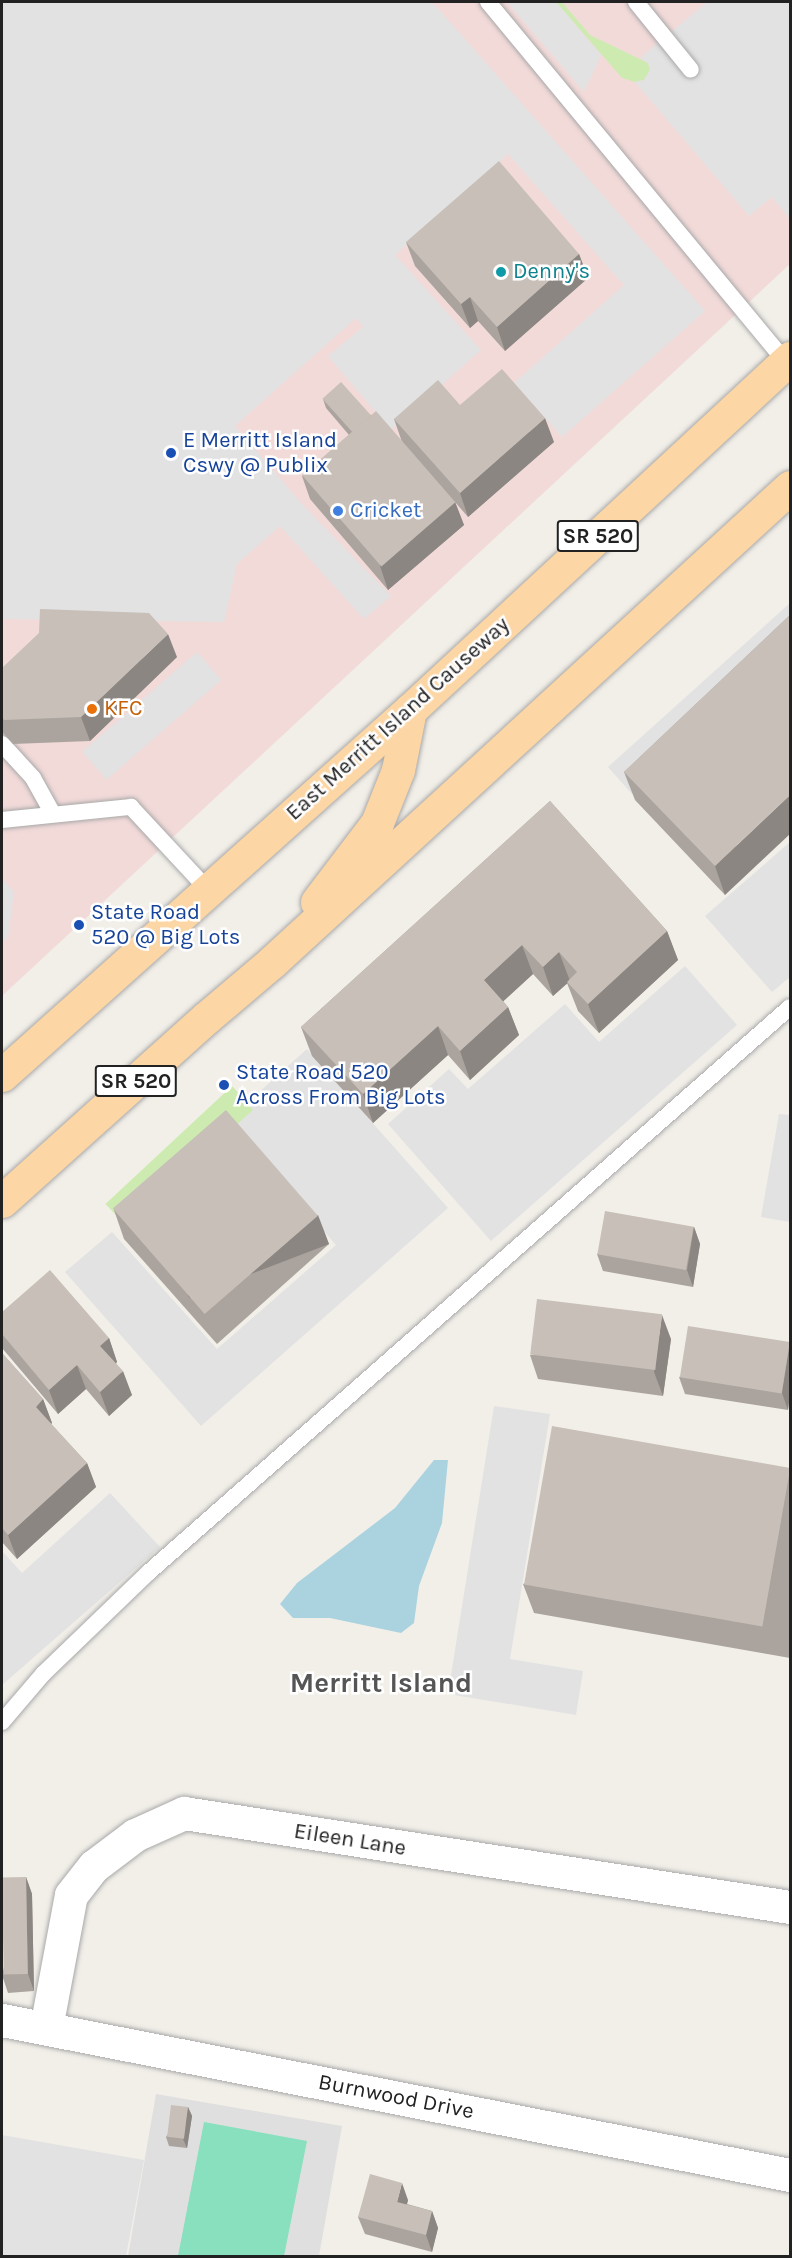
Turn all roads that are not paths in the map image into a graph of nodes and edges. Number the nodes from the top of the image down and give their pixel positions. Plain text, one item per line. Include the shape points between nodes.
1 (488, 2) edge
2 (636, 2) edge
3 (692, 70) dead end
4 (788, 360) edge
5 (790, 487) edge
6 (410, 710) junction
7 (2, 744) edge
8 (52, 814) junction
9 (2, 820) edge
10 (208, 890) junction
11 (272, 962) junction
12 (790, 1007) edge
13 (2, 1075) edge
14 (2, 1201) edge
15 (2, 1722) edge
16 (790, 1907) edge
17 (2, 2020) edge
18 (46, 2028) junction
19 (790, 2175) edge

1 - 4 lane
2 - 3 lane
4 - 6 main road, East Merritt Island Causeway / SR 520
5 - 11 main road, SR 520
6 - 10 main road, East Merritt Island Causeway / SR 520
6 - 11 main road via 398,770 377,823
7 - 8 lane via 33,778
8 - 9 lane
8 - 10 lane via 131,807
10 - 13 main road, East Merritt Island Causeway / SR 520
11 - 14 main road, SR 520
12 - 15 lane via 149,1572 43,1674
16 - 18 street, Eileen Lane via 184,1813 135,1835 94,1866 71,1895
17 - 18 street, Burnwood Drive
18 - 19 street, Burnwood Drive

